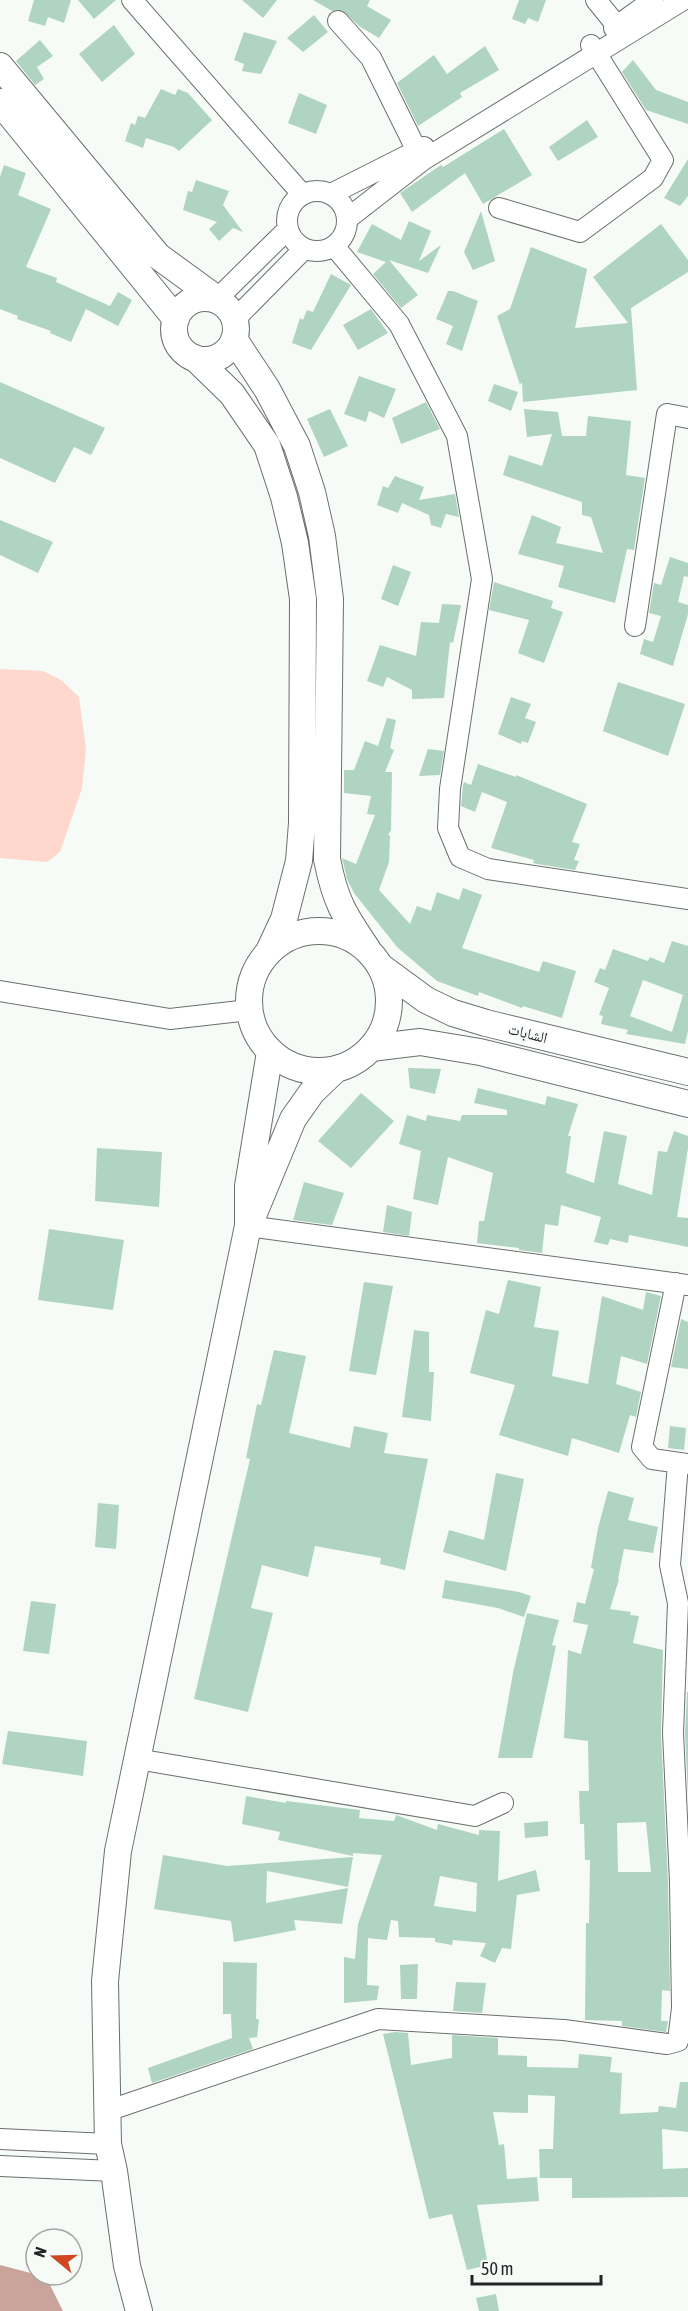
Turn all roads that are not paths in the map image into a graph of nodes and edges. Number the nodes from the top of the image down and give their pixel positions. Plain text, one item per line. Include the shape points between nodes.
1 (132, 0) edge
2 (596, 0) edge
3 (653, 0) edge
4 (683, 0) edge
5 (338, 21) dead end
6 (617, 26) junction
7 (594, 49) junction
8 (0, 66) edge
9 (0, 102) edge
10 (417, 151) junction
11 (302, 194) junction
12 (331, 194) junction
13 (499, 208) dead end
14 (347, 219) junction
15 (287, 230) junction
16 (334, 246) junction
17 (304, 249) junction
18 (217, 299) junction
19 (176, 319) junction
20 (235, 329) junction
21 (195, 358) junction
22 (688, 418) edge
23 (635, 626) dead end
24 (688, 899) edge
25 (269, 951) junction
26 (374, 958) junction
27 (0, 991) edge
28 (249, 1010) junction
29 (371, 1048) junction
30 (270, 1052) junction
31 (336, 1069) junction
32 (688, 1072) edge
33 (688, 1104) edge
34 (248, 1226) junction
35 (682, 1284) edge
36 (683, 1463) edge
37 (683, 1603) edge
38 (137, 1759) junction
39 (503, 1803) dead end
40 (107, 2111) junction
41 (0, 2139) edge
42 (108, 2144) junction
43 (0, 2166) edge
44 (114, 2171) junction
45 (139, 2311) edge

1 - 11 street
2 - 6 street
3 - 6 street
4 - 7 street
5 - 10 street via 371,58
6 - 7 street
7 - 10 street
7 - 13 street via 663,160 653,178 580,232
7 - 14 street via 423,160
8 - 18 main road via 158,256
9 - 19 main road
10 - 12 street
11 - 12 street via 322,190
11 - 15 street via 288,209
12 - 14 street via 339,200
14 - 16 street via 342,239
15 - 17 street
15 - 18 street
16 - 17 street via 319,251
16 - 24 street via 399,324 457,436 482,579 450,789 448,828 460,857 488,869
17 - 20 street
18 - 19 main road via 197,298
18 - 20 main road via 231,311
19 - 21 main road via 175,338 186,354
20 - 21 main road via 230,348 214,359
20 - 26 main road via 297,446 312,492 330,599 327,859 333,890 345,917
21 - 25 main road via 232,394 267,445 290,520 303,599 300,851 284,919
22 - 23 street via 667,414
25 - 26 main road via 287,938 307,931 329,931 350,937
25 - 28 main road via 256,968 249,988
26 - 29 main road via 388,987 389,1008 383,1029
26 - 32 main road, الشابات via 426,1000 453,1013
27 - 28 street via 170,1019
28 - 30 main road via 256,1033
29 - 31 main road via 356,1061
29 - 33 main road, الشابات via 420,1042 449,1046
30 - 31 main road via 301,1069
30 - 34 main road via 248,1186
31 - 34 main road via 312,1092 293,1119
34 - 35 street
34 - 38 main road
35 - 36 street via 642,1447 652,1459
36 - 37 street via 670,1565
37 - 40 street via 673,1733 681,1916 682,2008 678,2041 667,2044 564,2030 378,2019
38 - 39 street via 475,1816
38 - 40 main road via 118,1851 105,1981
40 - 42 main road
41 - 42 street
42 - 44 main road
43 - 44 street
44 - 45 main road via 127,2266

